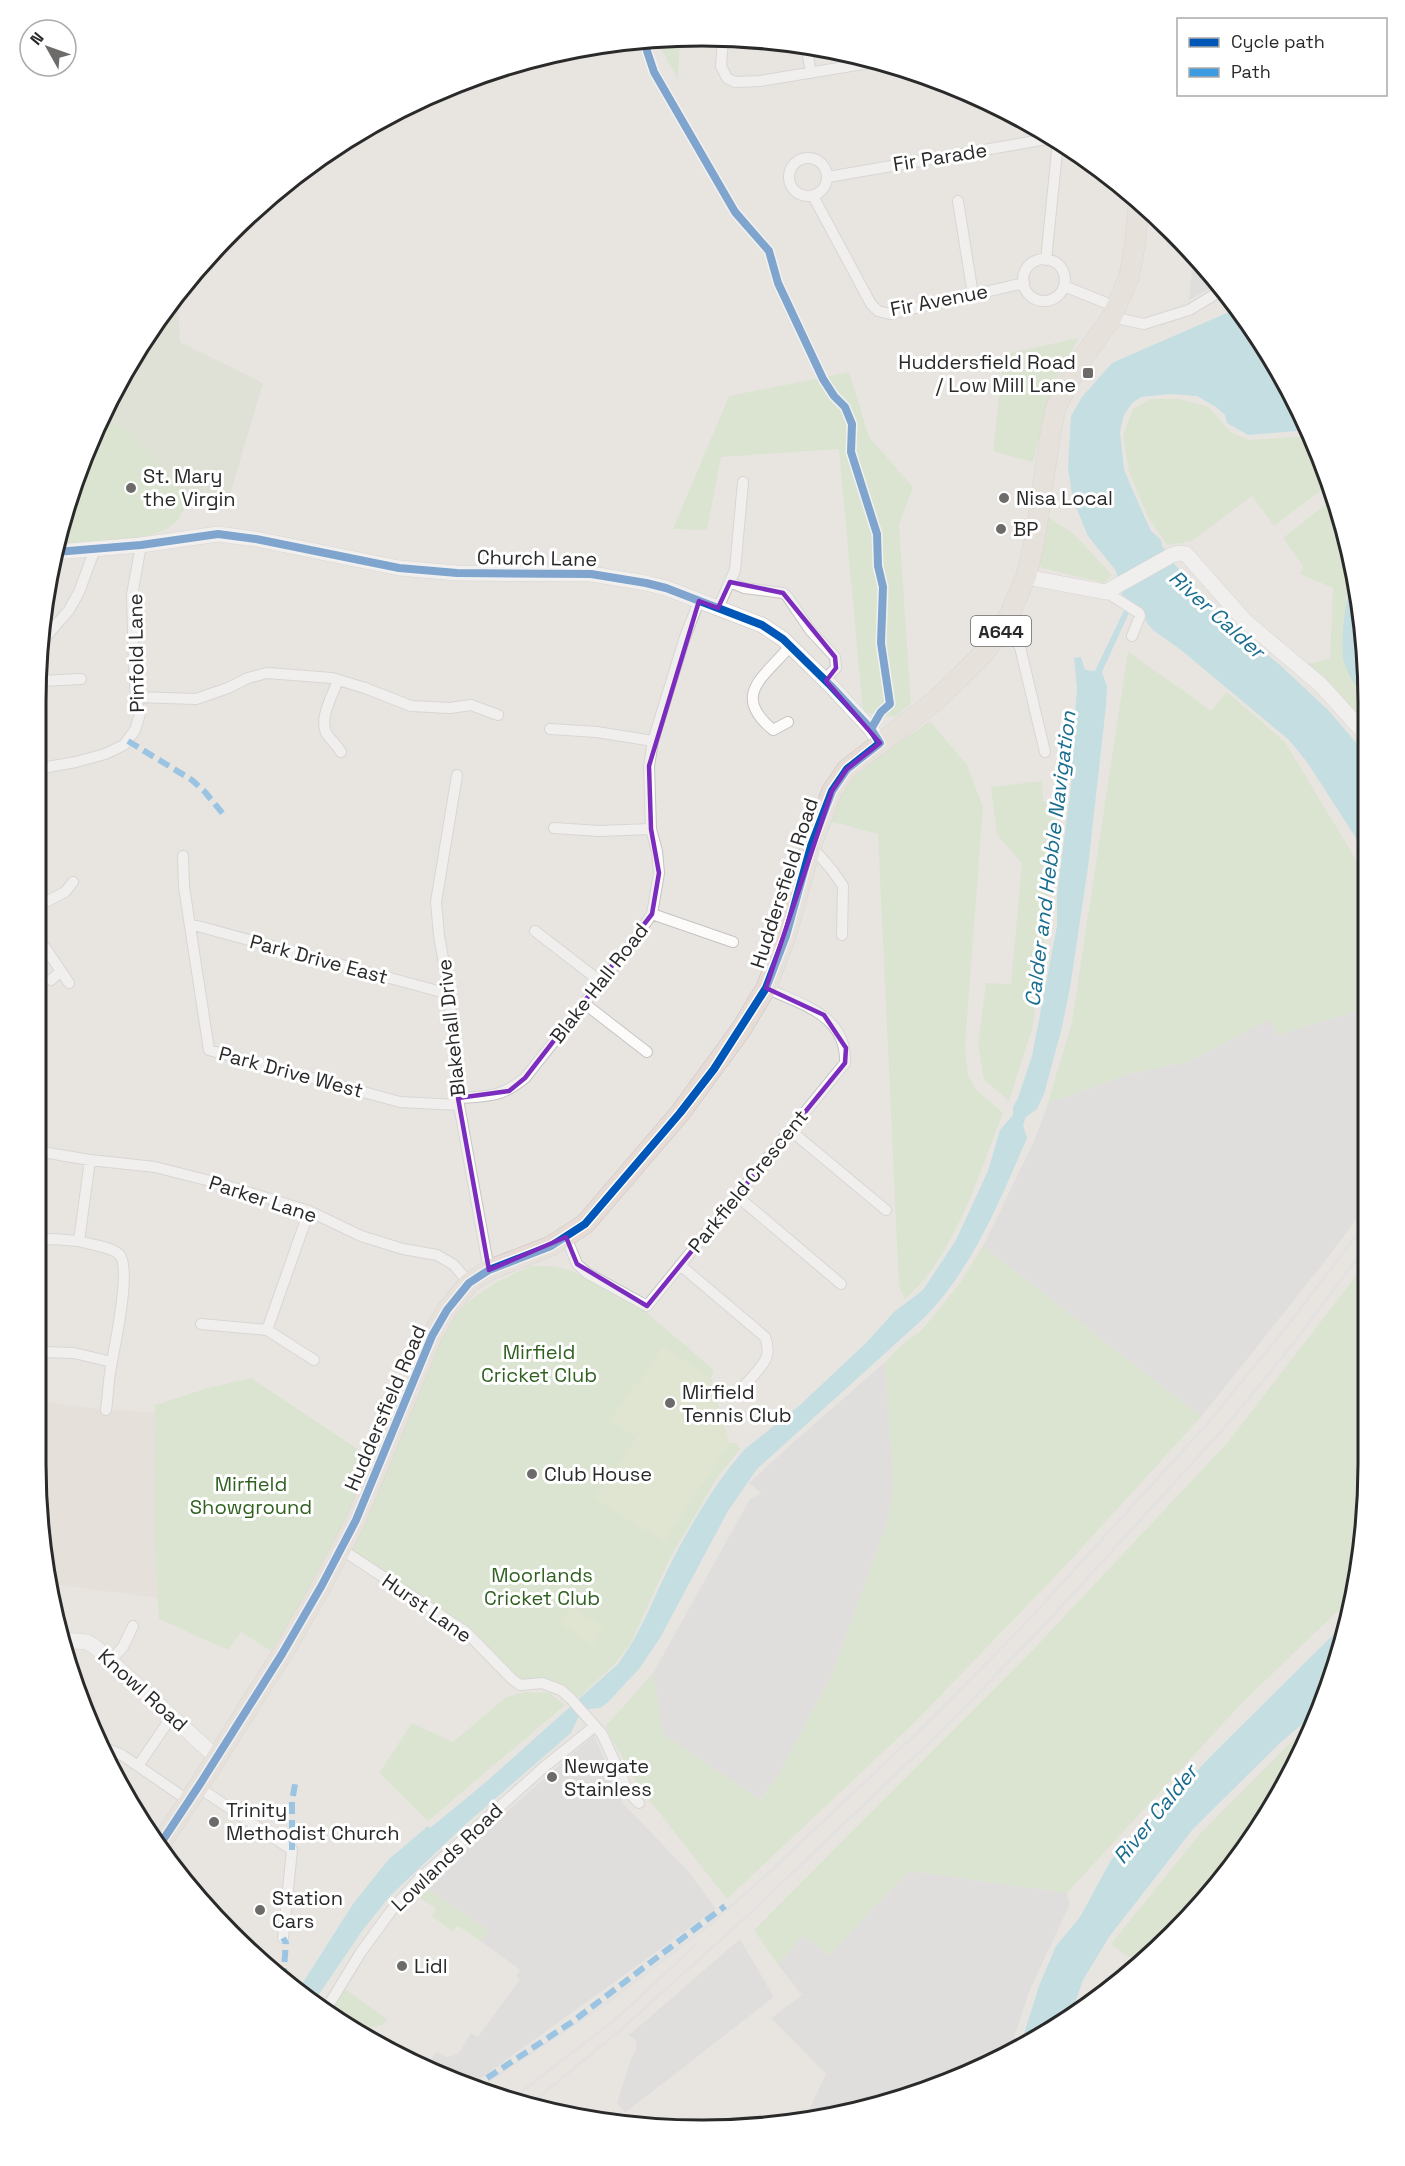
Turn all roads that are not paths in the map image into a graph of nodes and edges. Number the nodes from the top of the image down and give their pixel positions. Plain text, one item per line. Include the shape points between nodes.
1 (722, 47) edge
2 (808, 55) edge
3 (856, 65) edge
4 (811, 73) junction
5 (1040, 140) edge
6 (1057, 151) edge
7 (828, 177) junction
8 (813, 196) junction
9 (958, 201) dead end
10 (1138, 212) edge
11 (1046, 260) junction
12 (1024, 283) junction
13 (1064, 286) junction
14 (1216, 294) edge
15 (973, 295) junction
16 (1114, 312) junction
17 (743, 482) dead end
18 (141, 544) junction
19 (94, 549) junction
20 (65, 551) edge
21 (1026, 577) junction
22 (730, 582) junction
23 (1114, 593) junction
24 (699, 601) junction
25 (718, 608) junction
26 (1004, 627) junction
27 (51, 631) edge
28 (1132, 636) dead end
29 (790, 646) junction
30 (81, 679) dead end
31 (338, 680) junction
32 (824, 680) junction
33 (47, 681) edge
34 (136, 697) junction
35 (498, 716) dead end
36 (788, 722) dead end
37 (1358, 726) edge
38 (550, 729) dead end
39 (653, 741) junction
40 (880, 743) junction
41 (341, 752) dead end
42 (1045, 752) dead end
43 (46, 767) edge
44 (458, 782) dead end
45 (554, 828) dead end
46 (651, 829) junction
47 (811, 846) junction
48 (183, 856) dead end
49 (74, 882) dead end
50 (46, 902) edge
51 (652, 914) junction
52 (190, 924) junction
53 (535, 931) dead end
54 (842, 935) dead end
55 (733, 942) dead end
56 (46, 949) edge
57 (62, 971) junction
58 (51, 980) dead end
59 (601, 982) junction
60 (69, 983) dead end
61 (766, 988) junction
62 (449, 994) junction
63 (585, 1004) junction
64 (647, 1052) dead end
65 (459, 1102) junction
66 (790, 1130) junction
67 (46, 1153) edge
68 (90, 1161) junction
69 (737, 1196) junction
70 (886, 1210) dead end
71 (309, 1211) junction
72 (566, 1237) junction
73 (46, 1240) edge
74 (79, 1241) junction
75 (680, 1265) junction
76 (489, 1270) junction
77 (469, 1283) junction
78 (841, 1284) dead end
79 (201, 1324) dead end
80 (267, 1330) junction
81 (46, 1352) edge
82 (314, 1360) dead end
83 (112, 1362) junction
84 (746, 1384) dead end
85 (106, 1410) dead end
86 (341, 1549) junction
87 (133, 1626) dead end
88 (71, 1641) edge
89 (110, 1661) junction
90 (172, 1716) junction
91 (592, 1722) junction
92 (113, 1751) edge
93 (216, 1757) junction
94 (138, 1766) junction
95 (194, 1794) junction
96 (639, 1803) dead end
97 (164, 1838) edge
98 (283, 1938) dead end
99 (330, 2003) edge

1 - 4 street via 721,66 726,78 735,82
2 - 4 street
3 - 4 street
5 - 7 street, Fir Parade
6 - 11 street
7 - 8 street via 824,189
7 - 8 street via 824,165 814,158 802,159 792,166 792,188 801,195
8 - 15 street, Fir Avenue via 878,311 890,314
9 - 15 street
10 - 16 highway, Huddersfield Road / A644 via 1128,277
11 - 12 street via 1029,266
11 - 13 street via 1061,269
12 - 13 street via 1030,296 1043,301 1056,297
12 - 15 street, Fir Avenue
13 - 16 street
14 - 16 street via 1189,310 1144,324
16 - 21 highway, Huddersfield Road / A644 via 1077,366 1056,407
17 - 22 street via 735,570
18 - 19 street, Church Lane
18 - 24 street, Church Lane via 218,534 399,568 457,573 591,574 646,583
18 - 34 street, Pinfold Lane via 132,595
19 - 20 street, Church Lane
19 - 27 street via 80,592
21 - 23 street
21 - 26 highway, Huddersfield Road / A644
22 - 25 street
22 - 32 street via 787,596 837,660 836,668
23 - 28 street via 1140,616
23 - 37 street via 1172,555 1186,554 1245,621 1321,685
24 - 25 street, Church Lane
24 - 39 street, Blake Hall Road
25 - 29 street, Church Lane via 762,625
26 - 40 highway, Huddersfield Road / A644 via 951,686
26 - 42 street via 1020,647
29 - 32 street, Church Lane
29 - 36 street via 755,685 751,700 759,719 773,730
30 - 33 street
31 - 34 street via 267,673 196,699
31 - 35 street via 411,706 471,705
31 - 41 street via 324,726
32 - 40 street, Church Lane
34 - 43 street, Pinfold Lane via 140,714 124,745 105,754
38 - 39 street
39 - 46 street, Blake Hall Road via 649,766
40 - 47 highway, Huddersfield Road / A644 via 847,769 832,791
44 - 62 street, Blakehall Drive via 436,902
45 - 46 street
46 - 51 street, Blake Hall Road via 659,873
47 - 54 street via 843,886
47 - 61 highway, Huddersfield Road / A644 via 786,936
48 - 52 street, Park Drive West
49 - 50 street
51 - 55 street
51 - 59 street, Blake Hall Road
52 - 62 street, Park Drive East
52 - 65 street, Park Drive West via 209,1050 400,1102
53 - 59 street
56 - 57 street
57 - 58 street
57 - 60 street
59 - 63 street, Blake Hall Road
61 - 66 street, Parkfield Crescent via 824,1015 846,1048 845,1063
61 - 72 highway, Huddersfield Road / A644 via 680,1113 585,1224
62 - 65 street, Blakehall Drive
63 - 64 street
63 - 65 street, Blake Hall Road via 525,1078 509,1091
65 - 76 street, Blakehall Drive
66 - 69 street, Parkfield Crescent
66 - 70 street
67 - 68 street, Parker Lane
68 - 71 street, Parker Lane via 155,1167
68 - 74 street
69 - 75 street, Parkfield Crescent
69 - 78 street
71 - 77 street, Parker Lane via 361,1236 437,1255 453,1265
71 - 80 street
72 - 75 street, Parkfield Crescent via 577,1264 587,1273 647,1306
72 - 76 highway, Huddersfield Road / A644
73 - 74 street
74 - 83 street via 111,1250 120,1255 124,1264 121,1314
75 - 84 street via 765,1337 768,1358
76 - 77 highway, Huddersfield Road / A644
77 - 86 highway, Huddersfield Road / A644 via 432,1336
79 - 80 street
80 - 82 street
81 - 83 street via 74,1353
83 - 85 street
86 - 91 street, Hurst Lane via 466,1632 520,1685 542,1683 561,1690
86 - 93 highway, Huddersfield Road / A644 via 282,1654
87 - 89 street via 123,1647
88 - 89 street, Knowl Road via 87,1642
89 - 90 street, Knowl Road
90 - 93 street, Knowl Road
90 - 94 street
91 - 96 street, Hurst Lane via 602,1734 629,1792
91 - 99 street, Lowlands Road via 418,1880 379,1928
92 - 94 street
93 - 95 highway, Huddersfield Road / A644
94 - 95 street
95 - 97 highway, Huddersfield Road / A644
95 - 98 street via 292,1850

